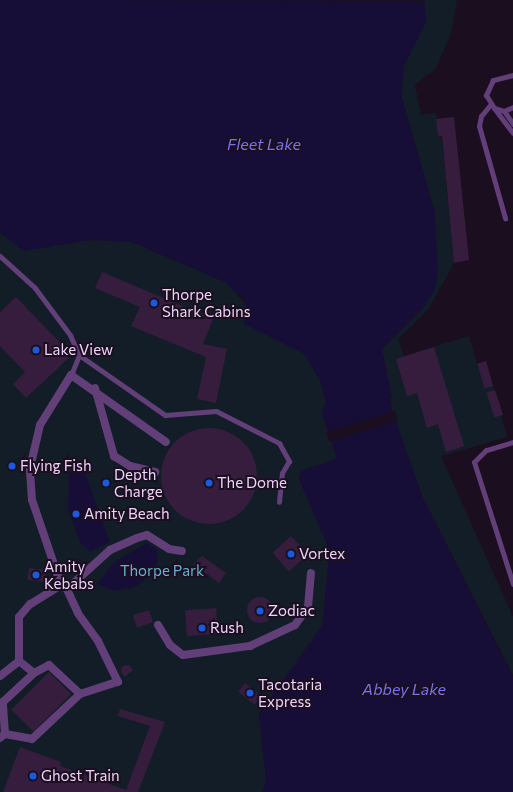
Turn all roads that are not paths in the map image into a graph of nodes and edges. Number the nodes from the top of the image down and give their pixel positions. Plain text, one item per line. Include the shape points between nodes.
1 (513, 75) edge
2 (492, 107) junction
3 (513, 107) edge
4 (504, 111) junction
5 (513, 124) edge
6 (513, 133) edge
7 (505, 218) dead end
8 (0, 256) edge
9 (79, 355) junction
10 (72, 375) junction
11 (95, 388) junction
12 (166, 442) dead end
13 (513, 442) edge
14 (155, 472) dead end
15 (278, 502) dead end
16 (182, 551) dead end
17 (312, 572) dead end
18 (513, 584) edge
19 (64, 587) junction
20 (158, 625) dead end
21 (19, 661) junction
22 (34, 673) junction
23 (0, 676) edge
24 (80, 694) junction
25 (1, 701) edge
26 (2, 736) edge

1 - 2 lane via 489,84 486,94
2 - 4 lane
2 - 6 lane
2 - 7 lane via 481,116 479,126
3 - 4 lane
4 - 5 lane
8 - 9 lane via 36,288 70,335
9 - 10 lane
9 - 15 lane via 165,414 216,412 279,443 289,462 282,473
10 - 11 street
10 - 19 street via 40,425 30,468 32,500
11 - 12 street
11 - 14 street via 114,456 130,466
13 - 18 lane via 478,454 474,471
16 - 19 street via 169,549 147,535 137,538 110,550
17 - 20 street via 308,607 295,625 250,646 183,655 170,645
19 - 21 street via 30,604 19,617
19 - 24 street via 118,682
21 - 22 street
21 - 23 street
22 - 24 street via 49,665
22 - 25 street
24 - 26 street via 32,739
25 - 26 street

